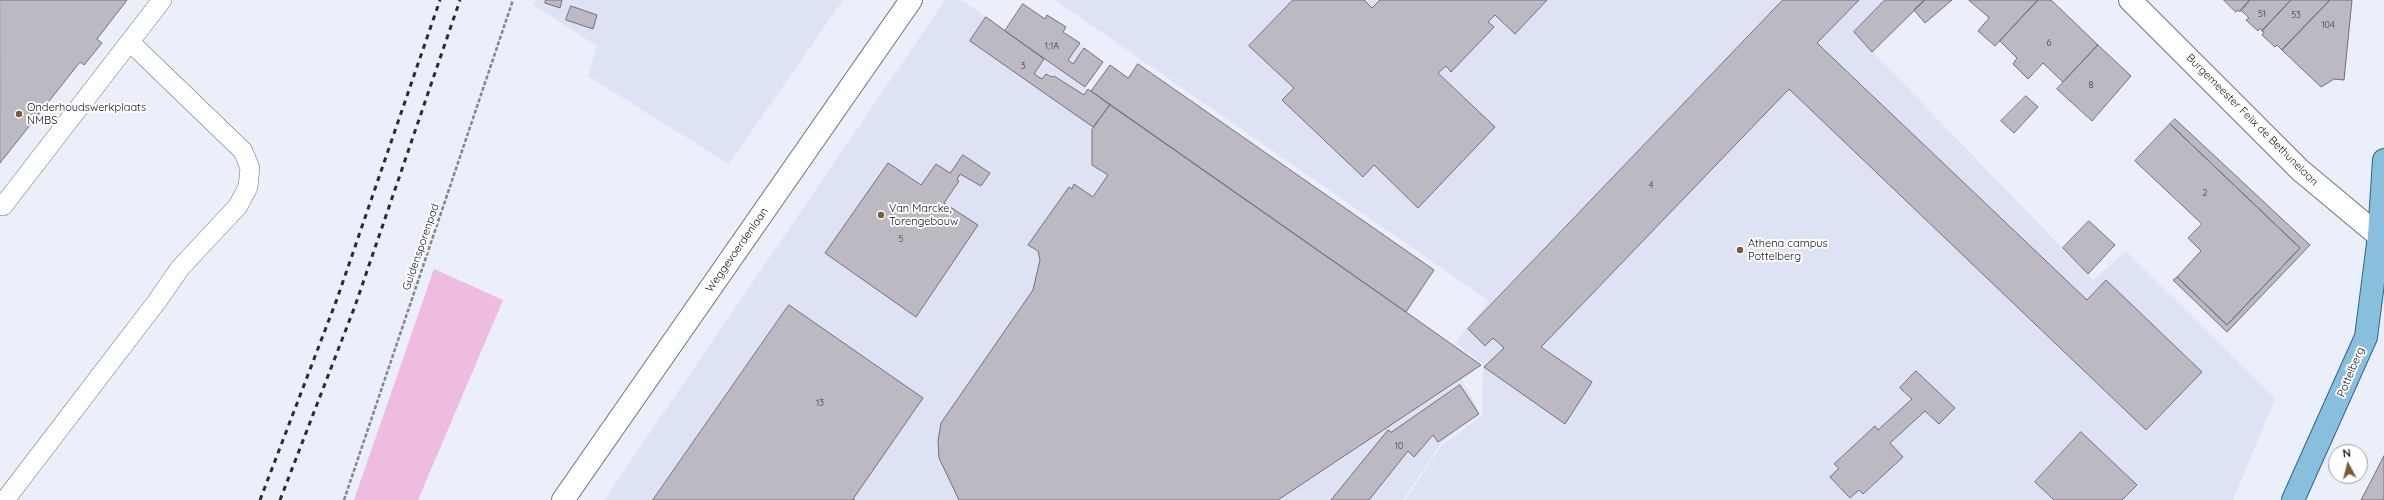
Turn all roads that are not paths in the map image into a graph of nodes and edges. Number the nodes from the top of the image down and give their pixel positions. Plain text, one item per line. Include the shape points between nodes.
1 (162, 0) edge
2 (911, 0) edge
3 (2130, 0) edge
4 (130, 42) junction
5 (2384, 160) edge
6 (3, 206) dead end
7 (2381, 239) edge
8 (5, 500) edge
9 (563, 500) edge
10 (2293, 500) edge

1 - 4 lane
2 - 9 street, Weggevoerdenlaan
3 - 7 street, Burgemeester Felix de Bethunelaan via 2300,170
4 - 6 lane
4 - 8 lane via 242,151 250,168 248,187 238,206 180,268
5 - 7 main road, Pottelberg
7 - 10 main road, Pottelberg via 2366,337

